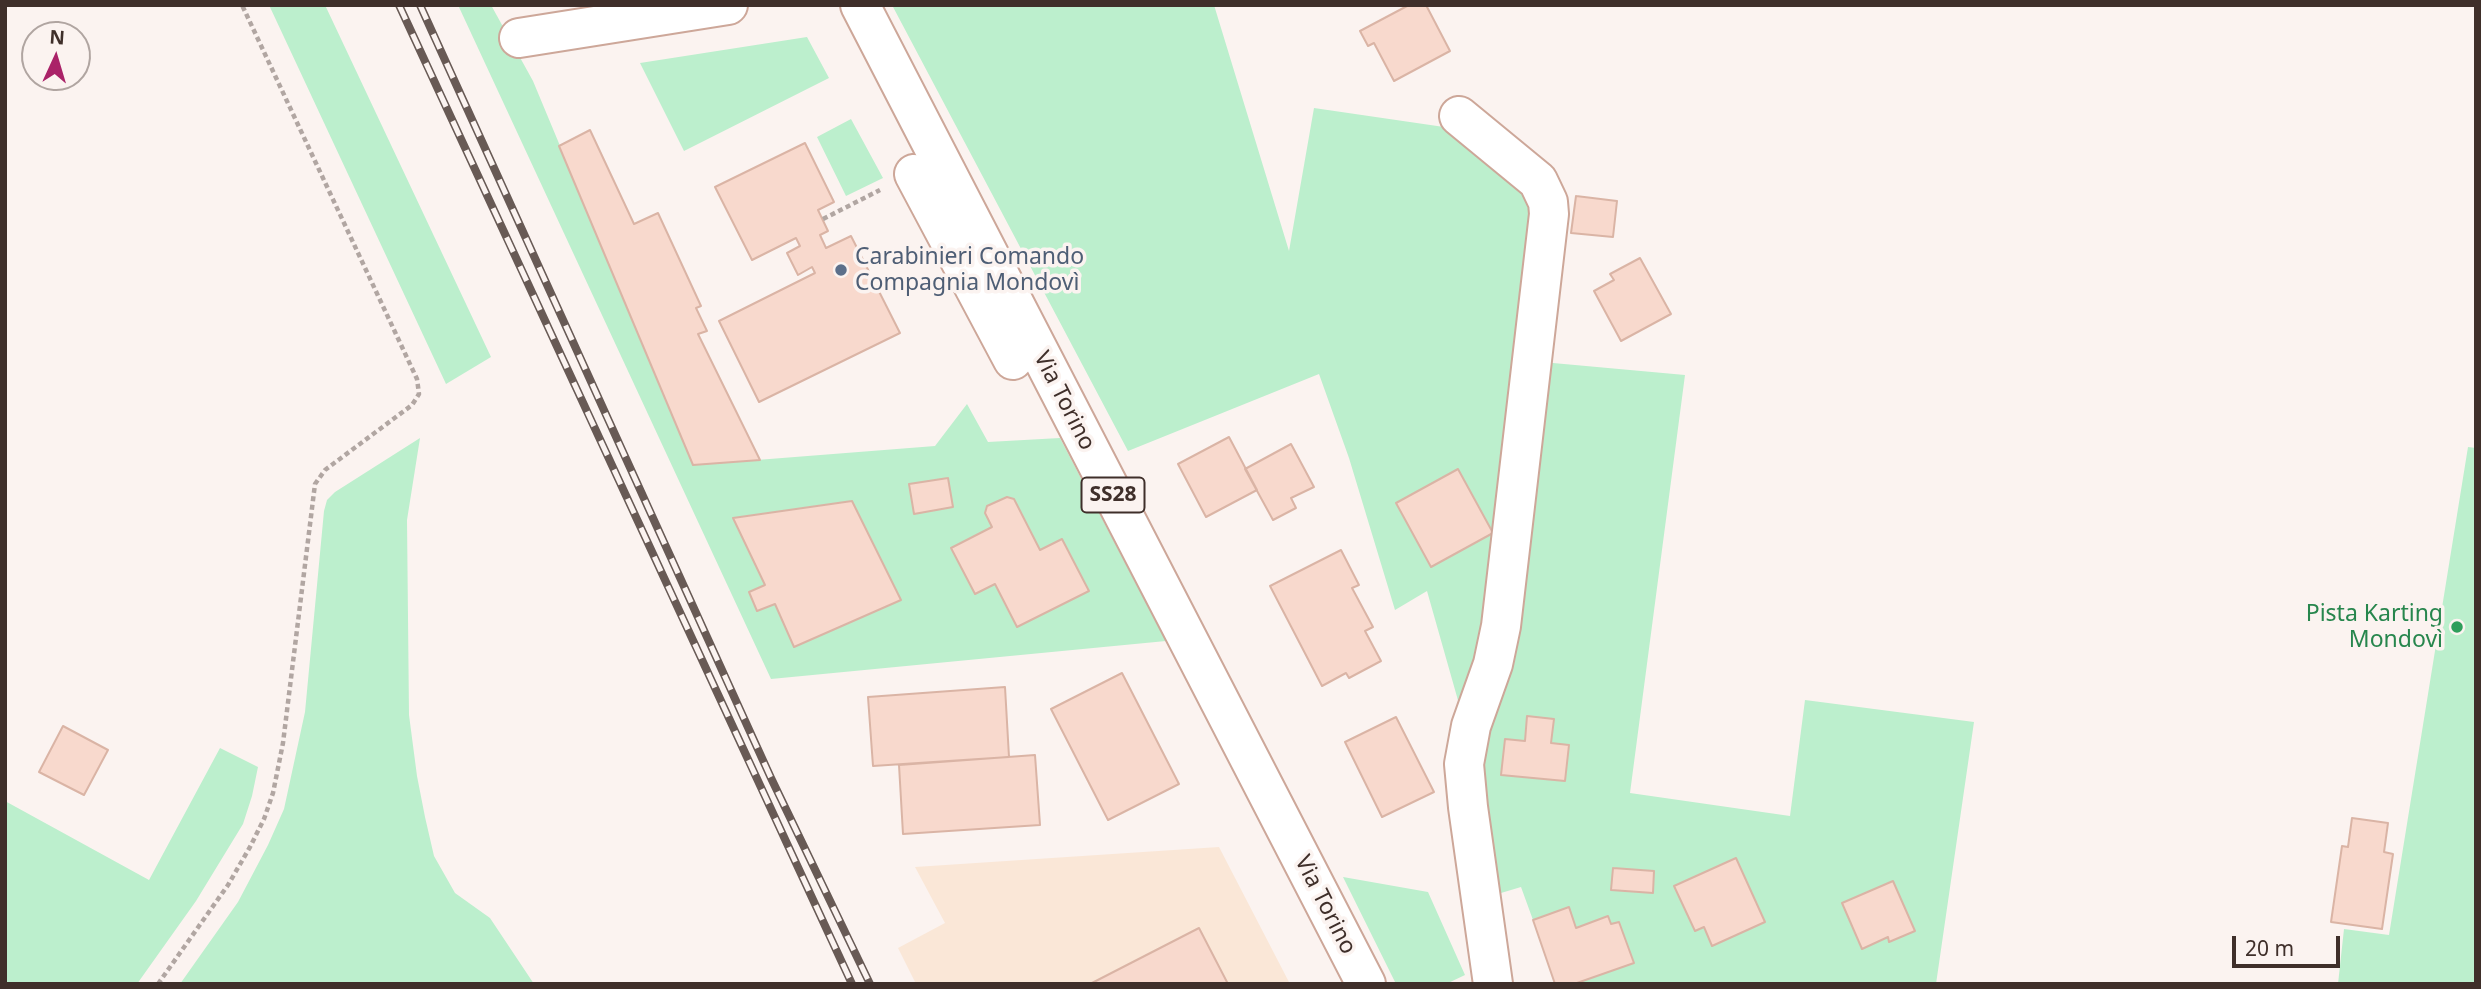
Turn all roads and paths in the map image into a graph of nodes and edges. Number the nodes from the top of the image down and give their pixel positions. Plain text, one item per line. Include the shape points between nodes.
1 (242, 5) edge
2 (728, 5) edge
3 (860, 5) edge
4 (519, 38) dead end
5 (1459, 116) dead end
6 (901, 180) joint
7 (823, 219) dead end
8 (1013, 360) dead end
9 (158, 984) edge
10 (1366, 984) edge
11 (1493, 984) edge

1 - 9 path via 417,379 419,394 412,405 325,470 315,484 273,793 260,828 228,885
2 - 4 main road
3 - 10 main road, Via Torino / SS28
5 - 11 main road via 1538,181 1549,214 1501,626 1464,764
6 - 7 path
6 - 8 main road

